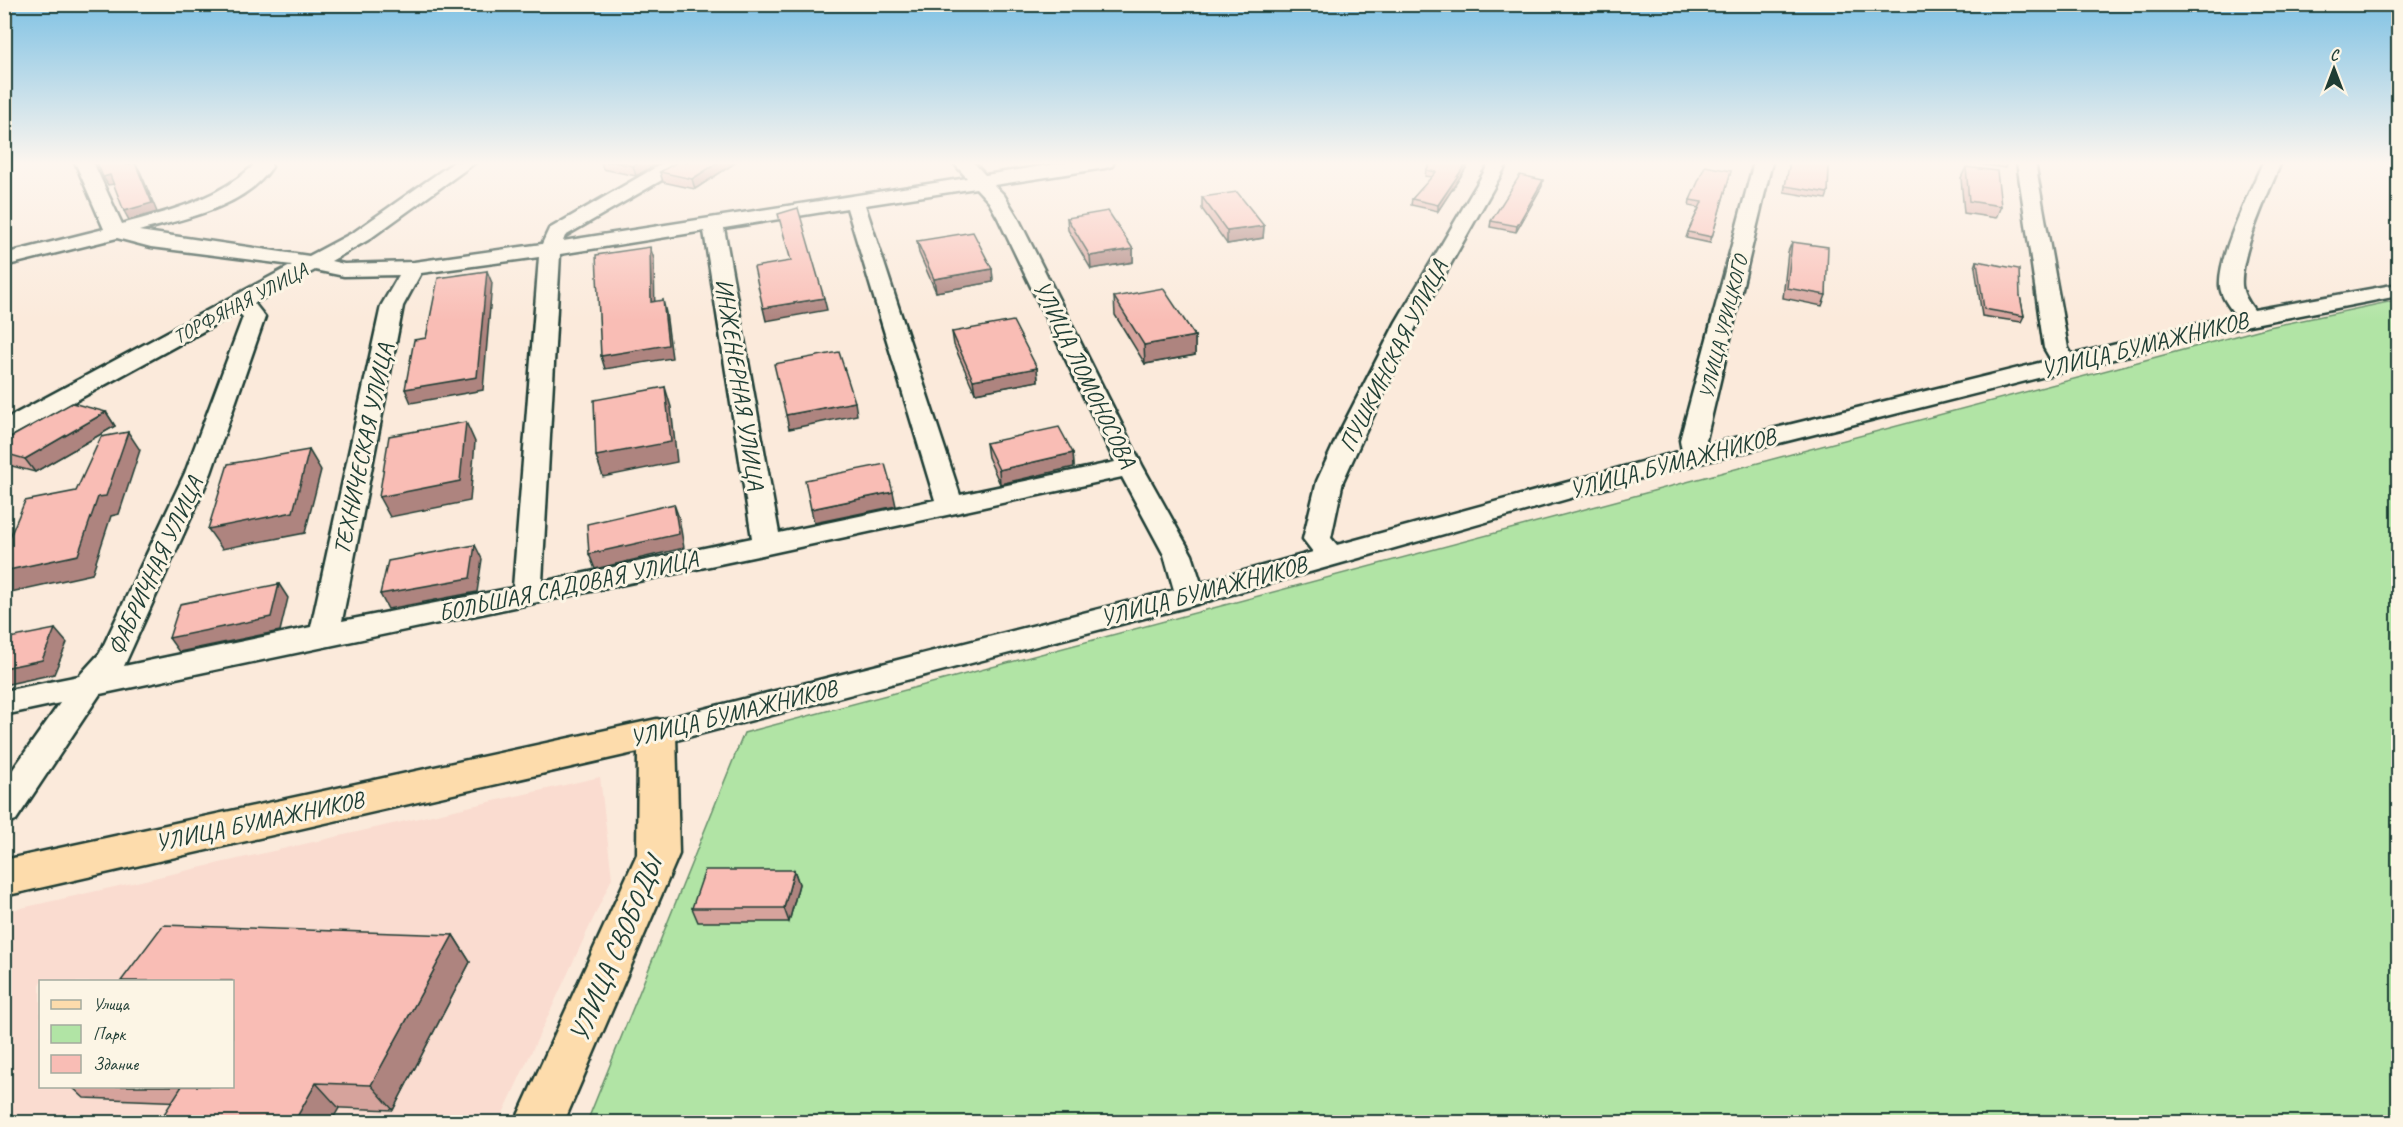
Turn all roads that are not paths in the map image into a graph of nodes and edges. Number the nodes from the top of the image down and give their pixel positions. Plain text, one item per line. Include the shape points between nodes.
1 (108, 215) edge
2 (175, 215) edge
3 (392, 215) edge
4 (588, 215) edge
5 (767, 215) edge
6 (858, 215) edge
7 (1006, 215) edge
8 (1469, 215) edge
9 (1750, 215) edge
10 (2034, 215) edge
11 (2252, 215) edge
12 (713, 223) junction
13 (115, 231) junction
14 (550, 249) junction
15 (4, 260) edge
16 (311, 264) junction
17 (414, 268) junction
18 (2398, 290) edge
19 (242, 302) junction
20 (2249, 318) junction
21 (2065, 364) junction
22 (4, 430) edge
23 (1696, 456) junction
24 (1130, 466) junction
25 (950, 504) junction
26 (767, 544) junction
27 (1330, 556) junction
28 (527, 595) junction
29 (1190, 596) junction
30 (324, 635) junction
31 (90, 684) junction
32 (4, 703) edge
33 (657, 733) junction
34 (4, 810) edge
35 (4, 878) edge
36 (540, 1122) edge

1 - 13 street
2 - 13 street
3 - 16 street, ТОРФЯНАЯ УЛИЦА
4 - 14 street via 556,233
5 - 12 street
6 - 25 street
7 - 24 street, УЛИЦА ЛОМОНОСОВА
8 - 27 street, ПУШКИНСКАЯ УЛИЦА via 1407,322 1330,481 1317,539
9 - 23 street, УЛИЦА УРИЦКОГО via 1694,440
10 - 21 street via 2056,348
11 - 20 street via 2230,284 2234,299
12 - 14 street
12 - 26 street, ИНЖЕНЕРНАЯ УЛИЦА
13 - 15 street
13 - 16 street via 151,242 286,257
14 - 17 street
14 - 28 street
16 - 17 street via 344,270
16 - 19 street, ТОРФЯНАЯ УЛИЦА
17 - 30 street, ТЕХНИЧЕСКАЯ УЛИЦА via 392,306
18 - 20 street, УЛИЦА БУМАЖНИКОВ
19 - 22 street, ТОРФЯНАЯ УЛИЦА
19 - 31 street, ФАБРИЧНАЯ УЛИЦА via 254,317 198,473 113,659
20 - 21 street, УЛИЦА БУМАЖНИКОВ
21 - 23 street, УЛИЦА БУМАЖНИКОВ
23 - 27 street, УЛИЦА БУМАЖНИКОВ
24 - 25 street, БОЛЬШАЯ САДОВАЯ УЛИЦА
24 - 29 street, УЛИЦА ЛОМОНОСОВА via 1178,555
25 - 26 street, БОЛЬШАЯ САДОВАЯ УЛИЦА
26 - 28 street, БОЛЬШАЯ САДОВАЯ УЛИЦА
27 - 29 street, УЛИЦА БУМАЖНИКОВ
28 - 30 street, БОЛЬШАЯ САДОВАЯ УЛИЦА
29 - 33 street, УЛИЦА БУМАЖНИКОВ
30 - 31 street, БОЛЬШАЯ САДОВАЯ УЛИЦА
31 - 32 street, БОЛЬШАЯ САДОВАЯ УЛИЦА
31 - 34 street, ФАБРИЧНАЯ УЛИЦА
33 - 35 main road, УЛИЦА БУМАЖНИКОВ
33 - 36 main road, УЛИЦА СВОБОДЫ via 658,854

